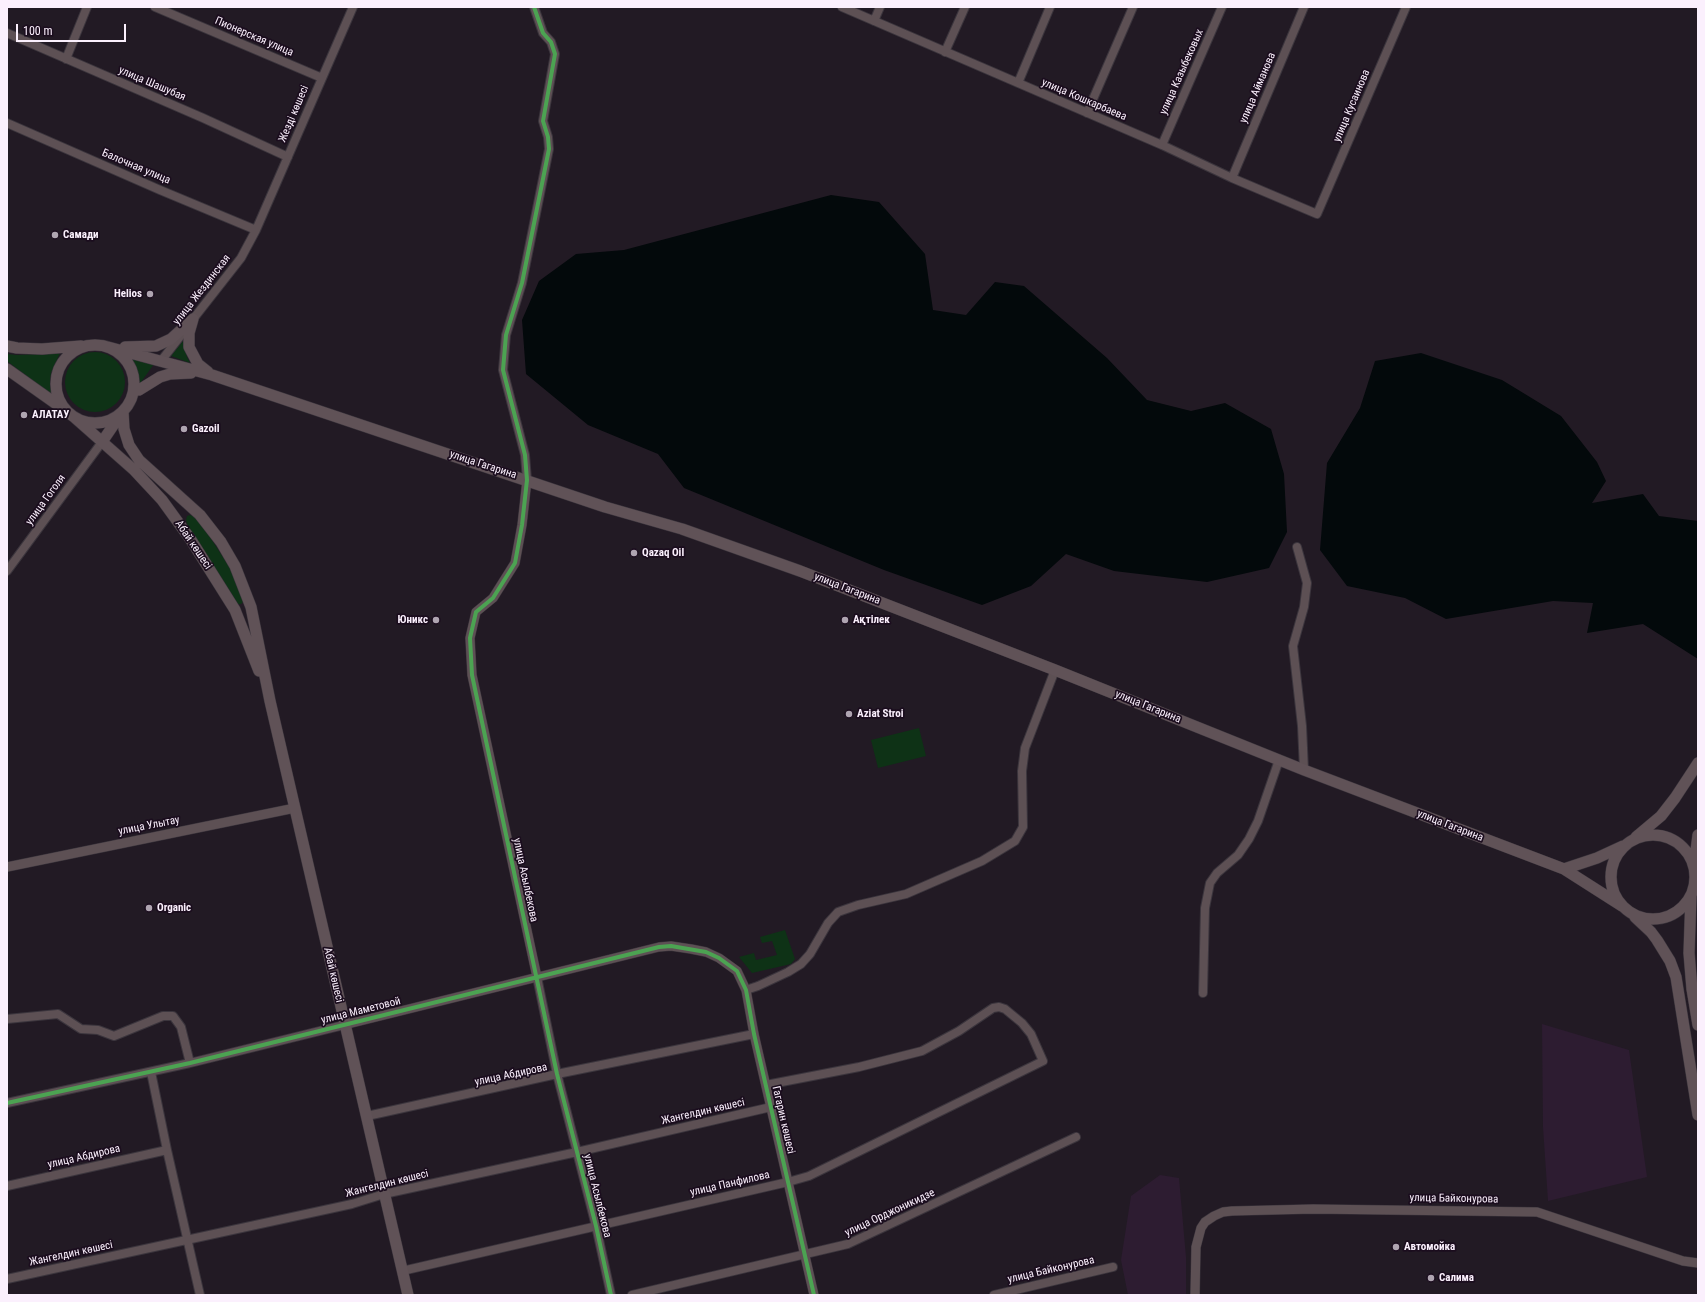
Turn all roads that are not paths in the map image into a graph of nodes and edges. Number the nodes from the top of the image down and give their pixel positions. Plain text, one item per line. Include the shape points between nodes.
1 (87, 7) edge
2 (155, 7) edge
3 (353, 7) edge
4 (534, 7) edge
5 (842, 7) edge
6 (880, 7) edge
7 (965, 7) edge
8 (1050, 7) edge
9 (1133, 7) edge
10 (1222, 7) edge
11 (1304, 7) edge
12 (1406, 7) edge
13 (874, 21) junction
14 (7, 33) edge
15 (945, 52) junction
16 (66, 59) junction
17 (322, 78) junction
18 (1018, 84) junction
19 (1087, 113) junction
20 (7, 123) edge
21 (1162, 145) junction
22 (288, 157) junction
23 (1232, 178) junction
24 (1317, 214) joint
25 (256, 230) junction
26 (193, 319) junction
27 (87, 345) junction
28 (7, 346) edge
29 (108, 347) junction
30 (161, 361) junction
31 (7, 369) edge
32 (212, 375) junction
33 (139, 390) junction
34 (126, 408) junction
35 (64, 409) junction
36 (74, 417) junction
37 (102, 442) junction
38 (528, 480) junction
39 (1298, 547) dead end
40 (7, 571) edge
41 (1055, 670) junction
42 (270, 701) junction
43 (1279, 760) junction
44 (1698, 763) edge
45 (1304, 770) junction
46 (295, 808) junction
47 (1698, 835) edge
48 (1629, 843) junction
49 (7, 867) edge
50 (1694, 869) junction
51 (1564, 870) junction
52 (1691, 896) junction
53 (1626, 910) junction
54 (719, 958) joint
55 (537, 977) junction
56 (746, 990) junction
57 (1203, 993) dead end
58 (7, 1018) edge
59 (344, 1025) junction
60 (1698, 1025) edge
61 (754, 1034) junction
62 (190, 1064) junction
63 (151, 1072) junction
64 (557, 1074) junction
65 (766, 1085) junction
66 (7, 1103) edge
67 (771, 1107) junction
68 (1698, 1115) edge
69 (367, 1116) junction
70 (1076, 1137) dead end
71 (167, 1150) junction
72 (576, 1152) junction
73 (788, 1182) junction
74 (7, 1186) edge
75 (384, 1194) junction
76 (596, 1226) junction
77 (187, 1240) junction
78 (805, 1256) junction
79 (1698, 1263) edge
80 (1113, 1267) dead end
81 (402, 1271) junction
82 (7, 1279) edge
83 (200, 1295) edge
84 (408, 1295) edge
85 (611, 1295) edge
86 (632, 1295) edge
87 (814, 1295) edge
88 (994, 1295) edge
89 (1195, 1295) edge

1 - 16 street
2 - 17 street, Пионерская улица
3 - 17 street, Жезді көшесі
4 - 38 street via 543,33 551,42 555,54 543,121 548,137 548,149 522,283 506,335 503,370 525,455
5 - 13 street, улица Кошкарбаева
6 - 13 street
7 - 15 street
8 - 18 street
9 - 19 street
10 - 21 street, улица Казыбековых
11 - 23 street, улица Айманова
12 - 24 street, улица Кусаинова
13 - 15 street, улица Кошкарбаева
14 - 16 street, улица Шашубая
15 - 18 street, улица Кошкарбаева
16 - 22 street, улица Шашубая
17 - 22 street, Жезді көшесі
18 - 19 street, улица Кошкарбаева
19 - 21 street, улица Кошкарбаева
20 - 25 street, Балочная улица
21 - 23 street, улица Кошкарбаева
22 - 25 street, Жезді көшесі
23 - 24 street, улица Кошкарбаева
25 - 26 street, улица Жездинская via 241,258
26 - 29 main road via 171,339 156,346
26 - 30 street, улица Жездинская
26 - 32 main road via 189,347 198,364
27 - 28 main road via 42,349
27 - 29 main road
27 - 35 main road via 67,356 58,370 55,388
29 - 30 main road, улица Гагарина
29 - 34 main road via 126,360 132,371 133,394
30 - 32 main road, улица Гагарина
30 - 33 main road
31 - 35 main road
32 - 33 main road via 170,374
32 - 38 main road, улица Гагарина
33 - 34 main road
34 - 36 main road via 115,418 105,422 84,422
34 - 37 main road
34 - 42 main road, Абай көшесі via 124,429 129,445 139,460 200,515 236,566 252,607
35 - 36 main road
36 - 37 main road, Абай көшесі
37 - 40 street, улица Гоголя
37 - 42 main road, Абай көшесі via 134,470 162,500 212,573 235,610
38 - 41 main road, улица Гагарина via 605,507 682,529 800,571
38 - 55 street, улица Асылбекова via 515,564 493,598 476,612 470,638 472,675
39 - 45 street via 1307,583 1304,607 1293,646
41 - 43 main road, улица Гагарина
41 - 56 street via 1025,748 1022,771 1023,827 1015,841 982,861 906,894 838,912 801,964
42 - 46 main road, Абай көшесі
43 - 45 main road, улица Гагарина
43 - 57 street via 1258,821 1249,839 1238,855 1210,883 1205,908
44 - 48 main road via 1661,816
45 - 51 main road, улица Гагарина
46 - 49 street, улица Улытау
46 - 59 main road, Абай көшесі
47 - 50 main road
48 - 50 main road via 1648,835 1669,838 1686,852
48 - 51 main road
48 - 53 main road via 1615,859 1610,877 1614,893
50 - 52 main road
51 - 53 main road, улица Гагарина
52 - 53 main road via 1679,911 1660,919 1644,919
52 - 60 main road via 1689,953
53 - 68 main road via 1651,932 1664,950 1676,977
54 - 55 street, улица Маметовой via 706,952 671,946 659,947
54 - 56 street, Гагарин көшесі via 737,971
55 - 59 street, улица Маметовой
55 - 64 street, улица Асылбекова
56 - 61 street, Гагарин көшесі
58 - 62 street via 58,1014 81,1029 98,1030 114,1036 163,1016 173,1016 181,1027
59 - 62 street, улица Маметовой
59 - 69 main road, Абай көшесі
61 - 64 street, улица Абдирова
61 - 65 street, Гагарин көшесі
62 - 63 street, улица Маметовой
63 - 66 street, улица Маметовой
63 - 71 street
64 - 69 street, улица Абдирова
64 - 72 street, улица Асылбекова
65 - 67 street, Гагарин көшесі
65 - 73 street, улица Панфилова via 858,1067 922,1051 959,1031 992,1008 999,1007 1022,1023 1031,1034 1042,1061 809,1176
67 - 72 street, Жангелдин көшесі
67 - 73 street, Гагарин көшесі
69 - 75 main road, Абай көшесі
70 - 78 street, улица Орджоникидзе via 848,1244
71 - 74 street, улица Абдирова
71 - 77 street
72 - 75 street, Жангелдин көшесі
72 - 76 street, улица Асылбекова
73 - 76 street, улица Панфилова
73 - 78 street, Гагарин көшесі
75 - 77 street, Жангелдин көшесі via 352,1204
75 - 81 main road, Абай көшесі
76 - 81 street, улица Панфилова
76 - 85 street, улица Асылбекова
77 - 82 street, Жангелдин көшесі
77 - 83 street
78 - 86 street, улица Орджоникидзе
78 - 87 street, Гагарин көшесі
79 - 89 street, улица Байконурова via 1683,1261 1537,1212 1313,1209 1232,1211 1223,1212 1205,1222 1198,1236
80 - 88 street, улица Байконурова
81 - 84 main road, Абай көшесі

